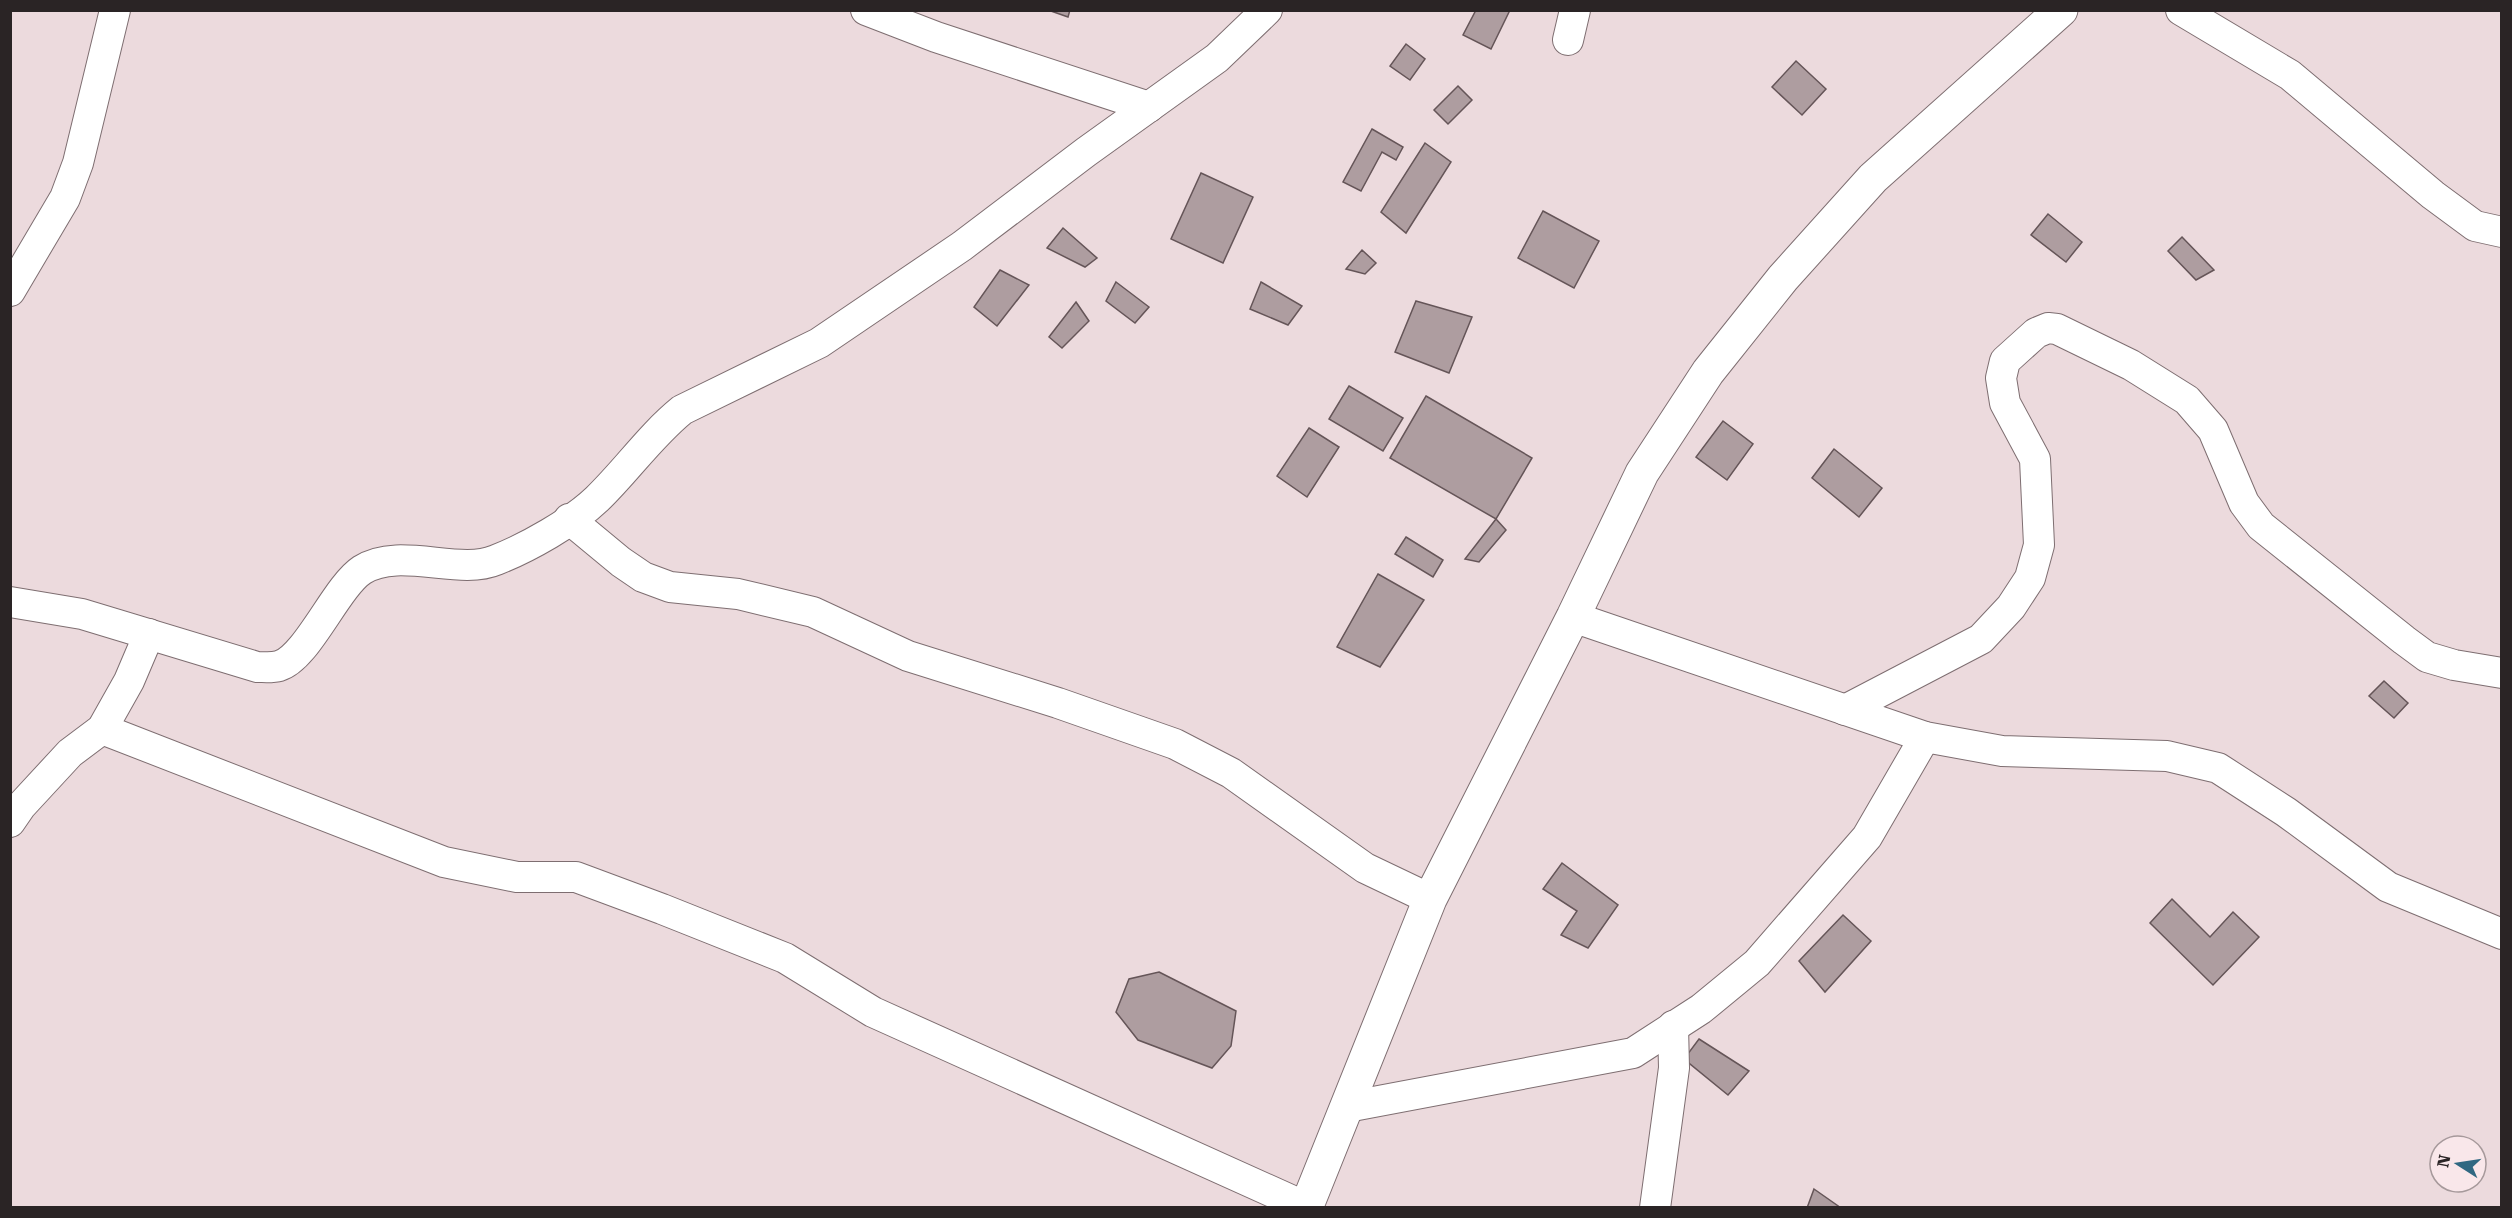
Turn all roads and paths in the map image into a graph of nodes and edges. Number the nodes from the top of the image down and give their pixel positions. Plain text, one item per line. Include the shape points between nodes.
1 (115, 10) edge
2 (866, 10) edge
3 (1267, 10) edge
4 (1575, 10) edge
5 (2061, 10) edge
6 (2181, 10) edge
7 (1568, 40) dead end
8 (1149, 107) junction
9 (2502, 232) edge
10 (10, 291) edge
11 (569, 519) junction
12 (10, 602) edge
13 (1574, 617) junction
14 (149, 634) junction
15 (2502, 673) edge
16 (1845, 710) junction
17 (102, 729) junction
18 (1925, 737) junction
19 (10, 822) edge
20 (1430, 899) junction
21 (2502, 934) edge
22 (1673, 1026) junction
23 (1347, 1107) junction
24 (1306, 1207) edge
25 (1655, 1208) edge

1 - 10 street via 78,163 65,198
2 - 8 street
3 - 8 street via 1217,58
4 - 7 street
5 - 13 street via 1873,178 1776,286 1708,372 1642,473
6 - 9 street via 2290,75 2475,226
8 - 11 street via 962,246 819,344 682,410 596,500
11 - 14 street via 494,561 371,565 348,584 318,628 279,667 256,667
11 - 20 street via 643,577 670,587 738,594 813,612 908,656 1175,744 1231,773 1365,868
12 - 14 street via 82,614
13 - 16 street
13 - 20 street
14 - 17 street
15 - 16 street via 2427,657 2404,640 2261,526 2244,503 2213,430 2187,400 2131,365 2048,328 2036,333 2005,361 2001,378 2005,403 2034,459 2039,545 2030,578 2011,607 1981,639
16 - 18 street
17 - 19 street via 70,753
17 - 24 street via 444,862 517,877 576,877 785,958 873,1012
18 - 21 street via 2002,751 2167,756 2218,768 2388,887
18 - 22 street via 1867,837 1800,915 1757,963 1701,1009
20 - 23 street
22 - 23 street via 1633,1053
22 - 25 street via 1674,1068
23 - 24 street

